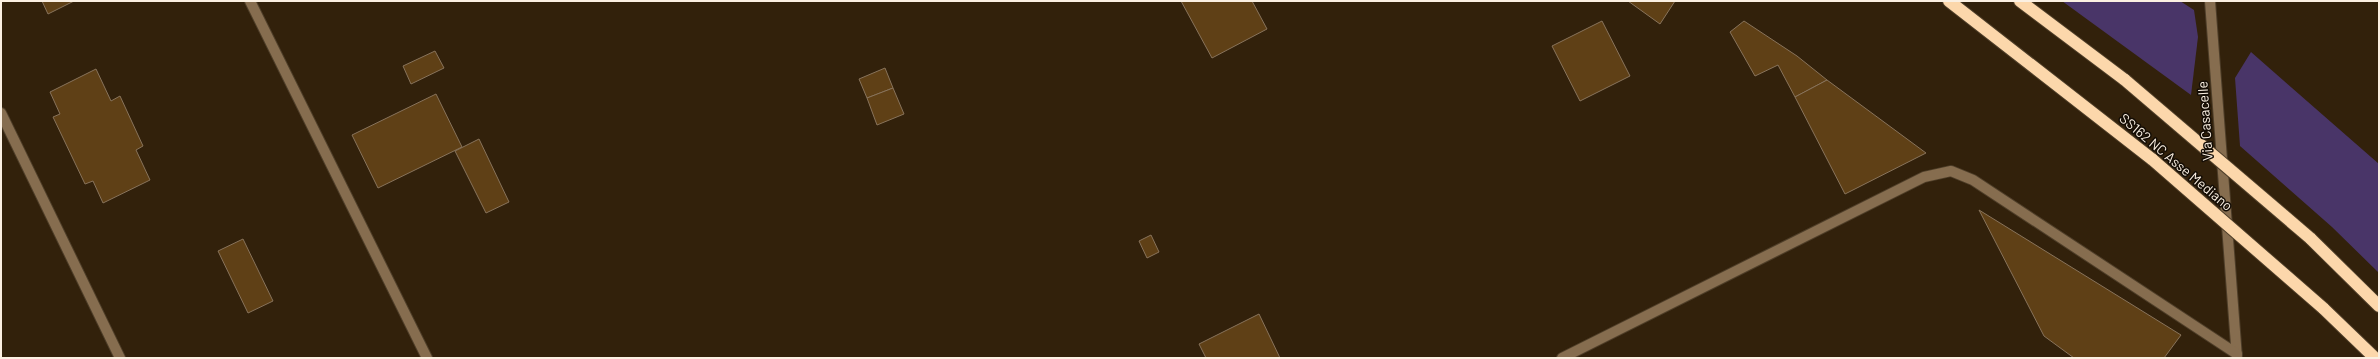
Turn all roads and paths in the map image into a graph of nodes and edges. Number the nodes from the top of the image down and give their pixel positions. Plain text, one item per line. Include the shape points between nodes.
1 (250, 1) edge
2 (1950, 1) edge
3 (2020, 1) edge
4 (2210, 1) edge
5 (1, 113) edge
6 (2379, 306) edge
7 (2237, 356) edge
8 (120, 358) edge
9 (427, 358) edge
10 (1562, 358) edge
11 (2374, 358) edge

1 - 9 street
2 - 11 highway, SS162 NC Asse Mediano, bridge via 2153,160 2323,308
3 - 6 highway, SS162 NC Asse Mediano, bridge via 2125,80 2310,238
4 - 7 street, Via Casacelle
5 - 8 street
7 - 10 street via 1973,180 1951,171 1924,177

